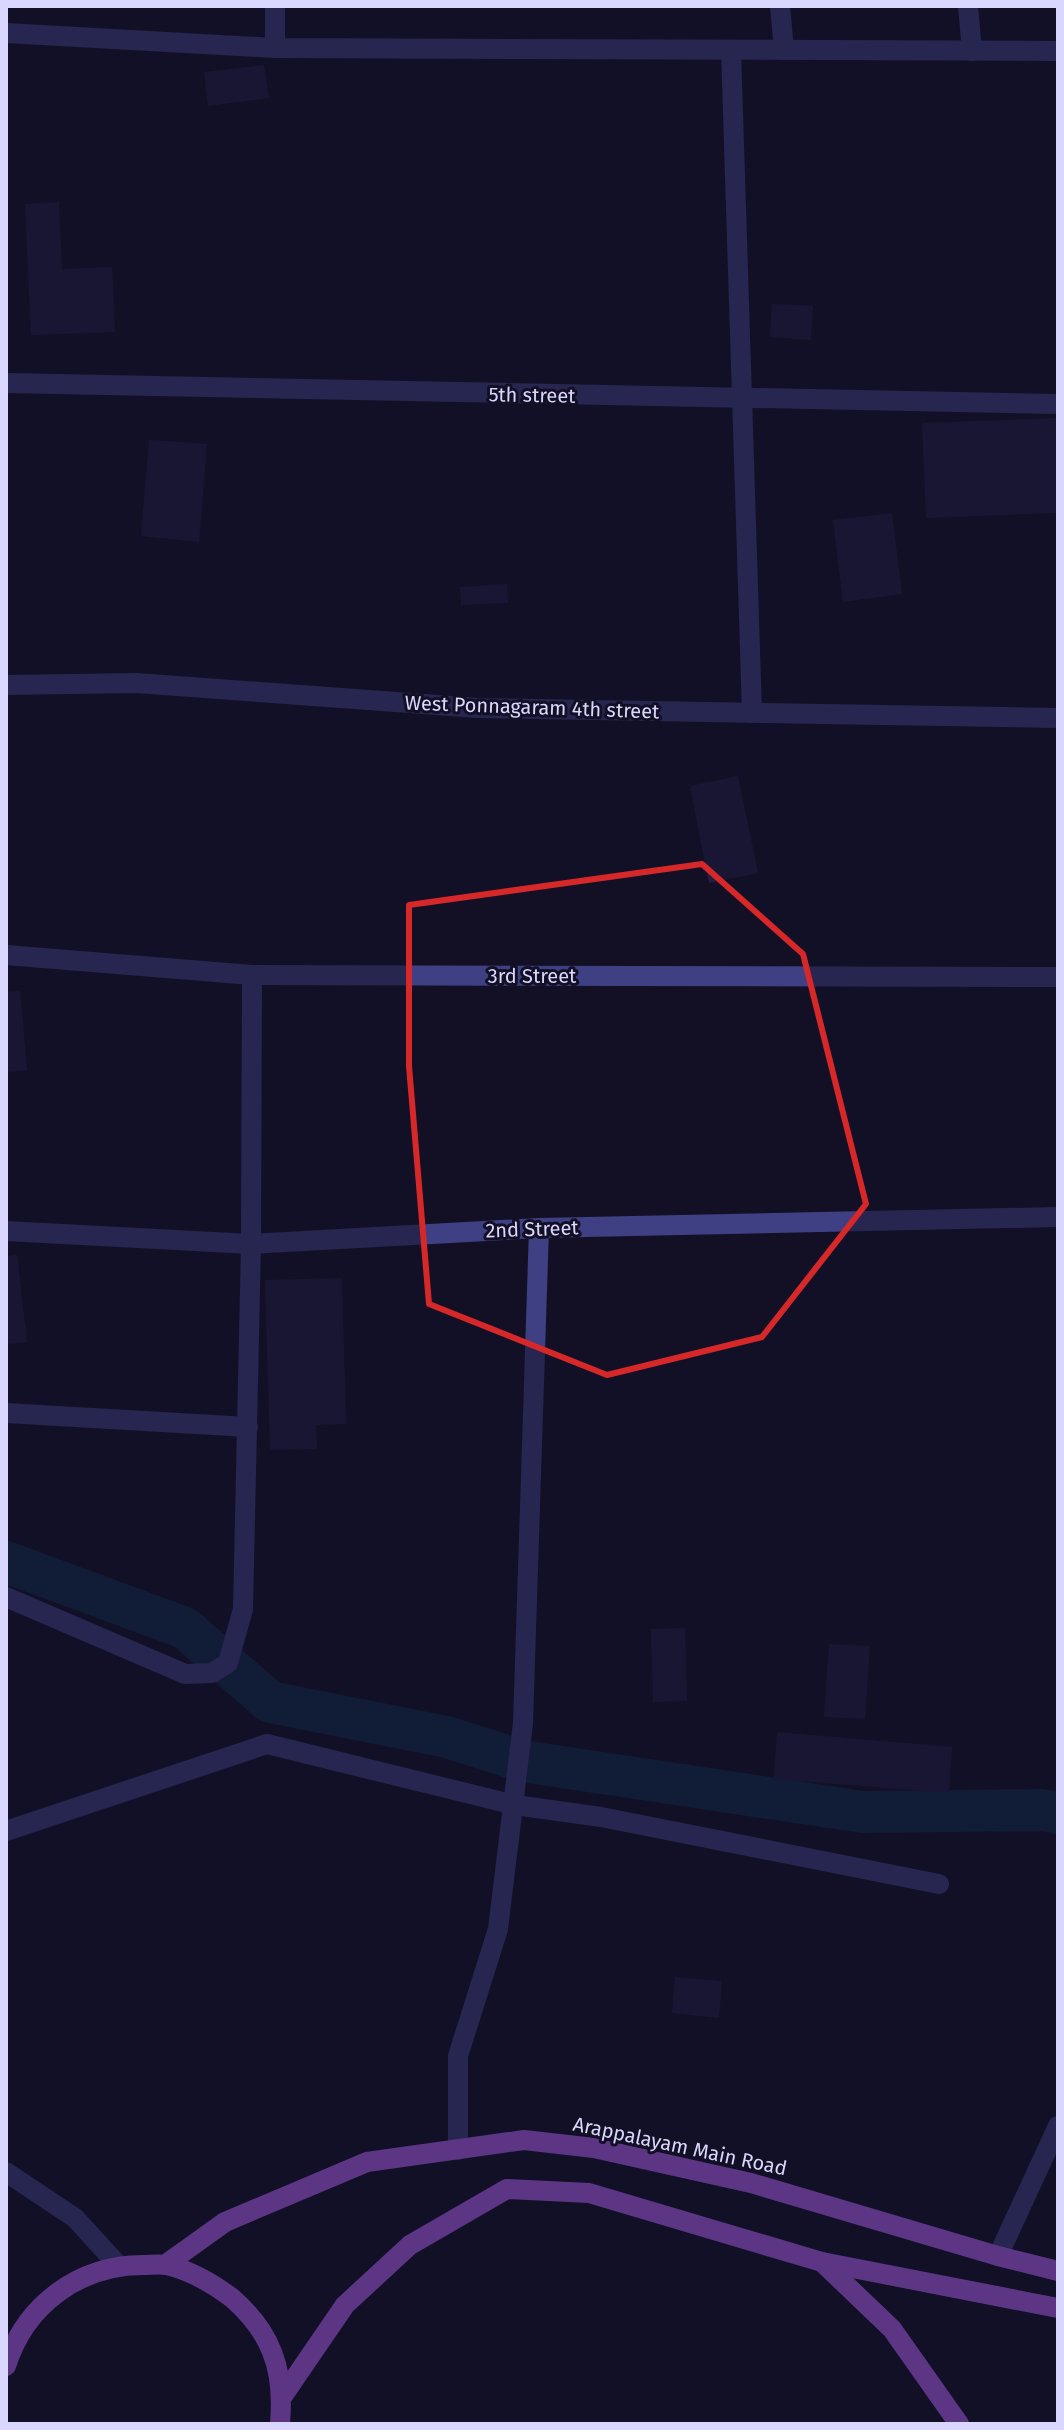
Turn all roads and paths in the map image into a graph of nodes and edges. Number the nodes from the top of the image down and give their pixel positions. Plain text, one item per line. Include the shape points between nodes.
1 (275, 6) edge
2 (780, 6) edge
3 (968, 6) edge
4 (6, 33) edge
5 (275, 48) junction
6 (731, 50) junction
7 (784, 50) junction
8 (972, 51) junction
9 (1058, 51) edge
10 (6, 383) edge
11 (742, 400) junction
12 (1058, 404) edge
13 (6, 685) edge
14 (752, 713) junction
15 (1058, 718) edge
16 (6, 955) edge
17 (252, 975) junction
18 (1058, 977) edge
19 (1058, 1217) edge
20 (539, 1228) junction
21 (6, 1231) edge
22 (251, 1244) junction
23 (6, 1413) edge
24 (248, 1427) junction
25 (6, 1597) edge
26 (515, 1805) junction
27 (6, 1831) edge
28 (939, 1884) dead end
29 (1058, 2126) edge
30 (458, 2150) junction
31 (6, 2172) edge
32 (998, 2256) junction
33 (822, 2262) junction
34 (118, 2265) junction
35 (165, 2265) junction
36 (1058, 2271) edge
37 (1058, 2308) edge
38 (8, 2350) edge
39 (282, 2397) junction
40 (280, 2424) edge
41 (959, 2424) edge

1 - 5 street
2 - 7 street
3 - 8 street
4 - 5 street
5 - 6 street
6 - 7 street
6 - 11 street
7 - 8 street
8 - 9 street
10 - 11 street, 5th street
11 - 12 street, 5th street
11 - 14 street
13 - 14 street, West Ponnagaram 4th street via 136,683 478,708
14 - 15 street, West Ponnagaram 4th street
16 - 17 street, 3rd Street
17 - 18 street, 3rd Street
17 - 22 street
19 - 20 street, 2nd Street
20 - 22 street, 2nd Street
20 - 26 street via 523,1723
21 - 22 street, 2nd Street
22 - 24 street
23 - 24 street
24 - 25 street via 243,1609 220,1668 185,1674
26 - 27 street via 267,1744
26 - 28 street
26 - 30 street via 498,1929 458,2056
29 - 32 street
30 - 32 main road, Arappalayam Main Road via 524,2140 594,2148 751,2183
30 - 35 main road, Arappalayam Main Road via 367,2162 225,2222
31 - 34 street via 75,2218
32 - 36 main road, Arappalayam Main Road
33 - 37 main road
33 - 39 main road via 589,2193 507,2189 410,2245 345,2305
33 - 41 main road via 892,2329
34 - 35 main road
34 - 38 main road via 74,2280 37,2309
35 - 39 main road via 210,2281 247,2311 272,2351
39 - 40 main road

